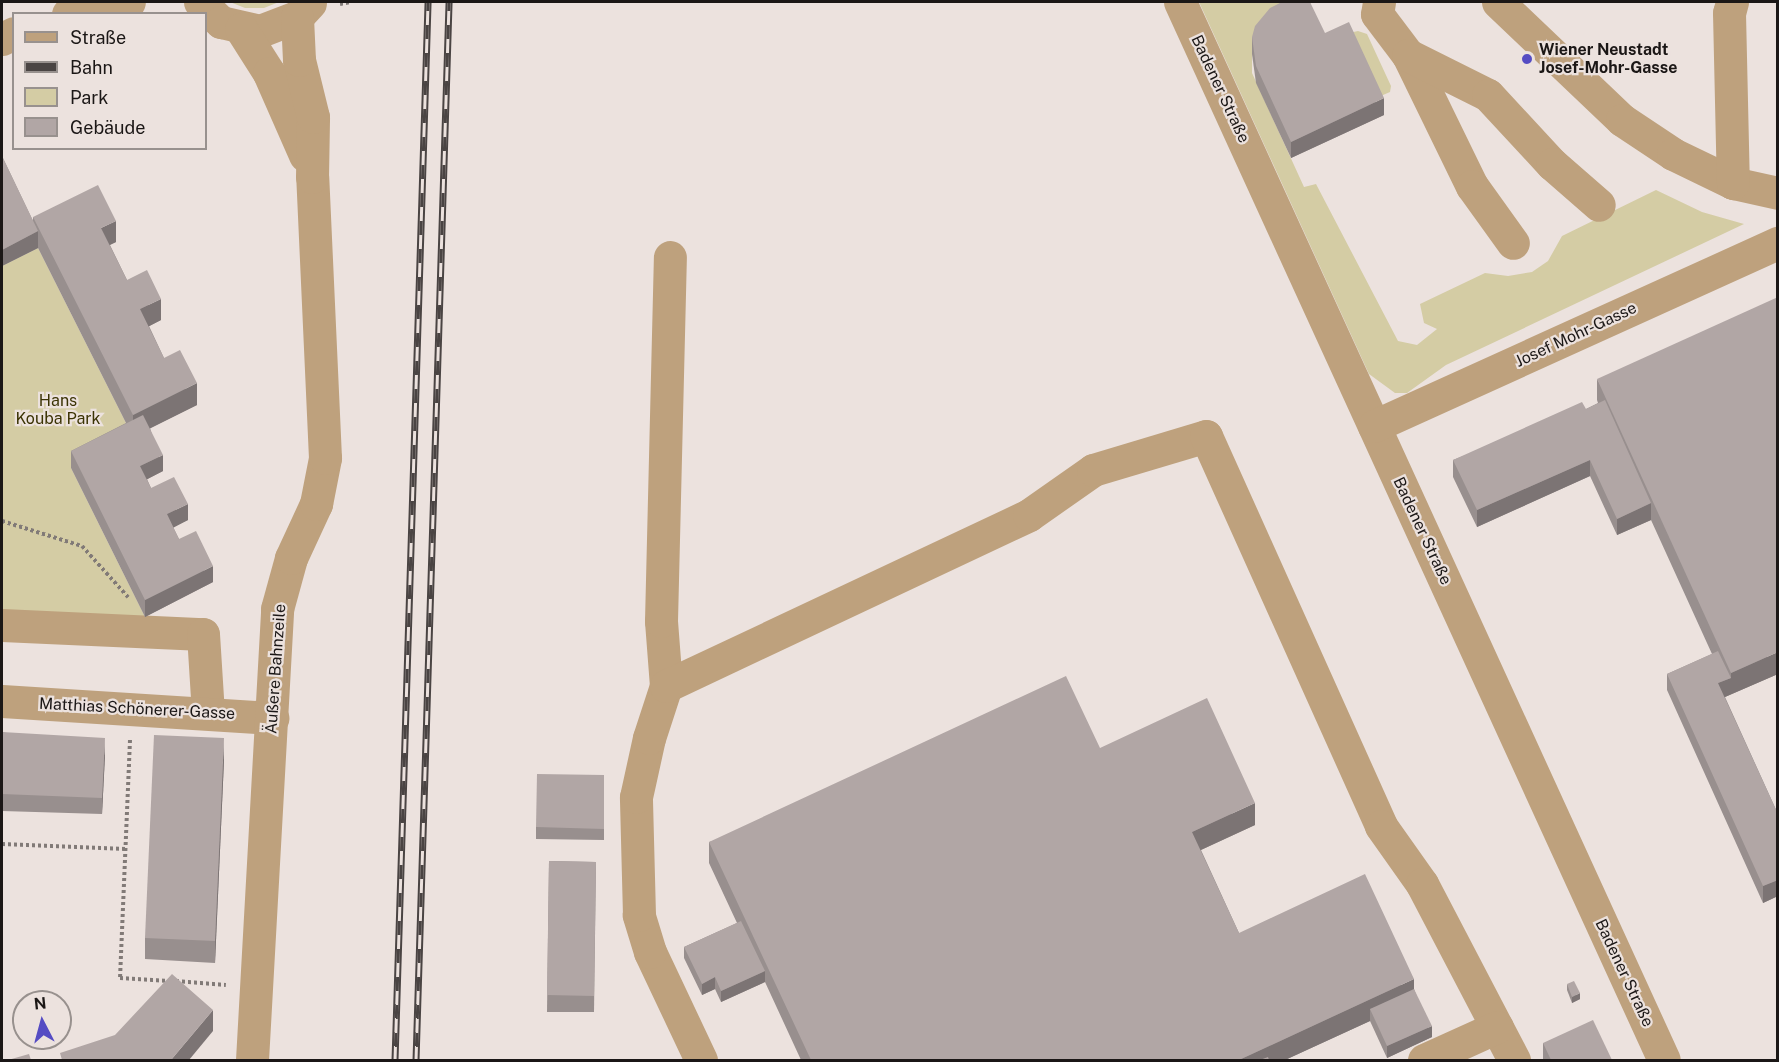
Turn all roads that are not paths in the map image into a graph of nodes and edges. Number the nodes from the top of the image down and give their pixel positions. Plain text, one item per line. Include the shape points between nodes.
1 (71, 2) edge
2 (129, 2) edge
3 (200, 2) edge
4 (1180, 2) edge
5 (1379, 2) edge
6 (1498, 2) edge
7 (1732, 2) edge
8 (304, 9) edge
9 (53, 12) edge
10 (78, 12) edge
11 (241, 29) junction
12 (1408, 55) junction
13 (312, 177) junction
14 (1733, 183) junction
15 (1778, 193) edge
16 (1599, 205) dead end
17 (1513, 243) dead end
18 (1778, 243) edge
19 (670, 257) dead end
20 (1374, 426) junction
21 (2, 625) edge
22 (666, 686) junction
23 (2, 701) edge
24 (208, 713) junction
25 (272, 718) junction
26 (1497, 1027) junction
27 (252, 1060) edge
28 (701, 1060) edge
29 (1424, 1060) edge
30 (1514, 1060) edge
31 (1664, 1060) edge

1 - 9 street
2 - 10 street
3 - 11 street via 221,22
4 - 20 street, Badener Straße
5 - 12 street via 1377,14
6 - 14 street via 1622,120 1673,154
7 - 14 street via 1729,14
8 - 11 street, Äußere Bahnzeile via 260,31
8 - 13 street, Äußere Bahnzeile via 299,60 313,117
11 - 13 street, Äußere Bahnzeile via 290,116
12 - 16 street via 1488,95 1552,164
12 - 17 street via 1472,186
13 - 25 street, Äußere Bahnzeile via 326,458 316,504 291,558 277,609
14 - 15 street
18 - 20 street, Josef Mohr-Gasse
19 - 22 street via 661,621
20 - 31 street, Badener Straße
21 - 24 street via 203,634
22 - 26 street via 1029,515 1093,470 1206,436 1381,826 1422,884
22 - 28 street via 636,797 639,915 650,952
23 - 24 street, Matthias Schönerer-Gasse
24 - 25 street, Matthias Schönerer-Gasse
25 - 27 street, Äußere Bahnzeile
26 - 29 street
26 - 30 street

